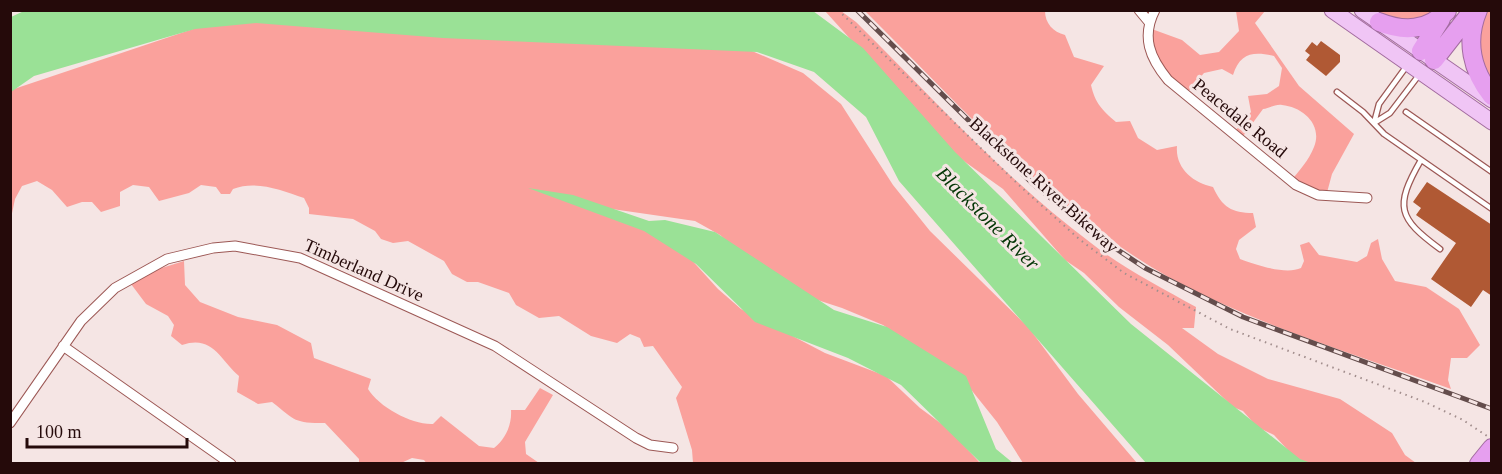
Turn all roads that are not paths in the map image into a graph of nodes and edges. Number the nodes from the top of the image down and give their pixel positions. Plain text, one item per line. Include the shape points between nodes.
1 (1139, 10) edge
2 (1155, 10) edge
3 (1332, 10) edge
4 (1362, 10) edge
5 (1476, 10) edge
6 (1448, 11) edge
7 (1149, 22) junction
8 (1379, 22) junction
9 (1421, 62) junction
10 (1337, 92) dead end
11 (1491, 98) edge
12 (1406, 112) dead end
13 (1491, 122) edge
14 (1374, 123) junction
15 (1421, 160) junction
16 (1491, 172) edge
17 (1366, 198) dead end
18 (1491, 209) edge
19 (1440, 249) dead end
20 (63, 346) junction
21 (14, 410) edge
22 (10, 423) edge
23 (673, 448) dead end
24 (1491, 448) edge
25 (231, 464) edge
26 (1479, 464) edge

1 - 7 street
2 - 7 street
3 - 9 main road
4 - 8 main road
5 - 9 highway
5 - 11 highway via 1472,53
6 - 8 highway via 1416,28
6 - 9 highway
7 - 17 street, Peacedale Road via 1148,46 1160,70 1215,120 1305,190 1333,198
8 - 9 main road
9 - 11 main road
9 - 13 main road
9 - 14 lane via 1390,113
9 - 14 lane via 1379,104
10 - 14 lane
12 - 16 lane
14 - 15 lane
15 - 18 lane
15 - 19 lane via 1408,182 1405,212 1412,229
20 - 21 street, Timberland Drive
20 - 23 street, Timberland Drive via 101,300 149,267 213,248 262,249 300,258 495,346 636,438 650,445
20 - 25 street
21 - 22 street, Timberland Drive
24 - 26 highway

